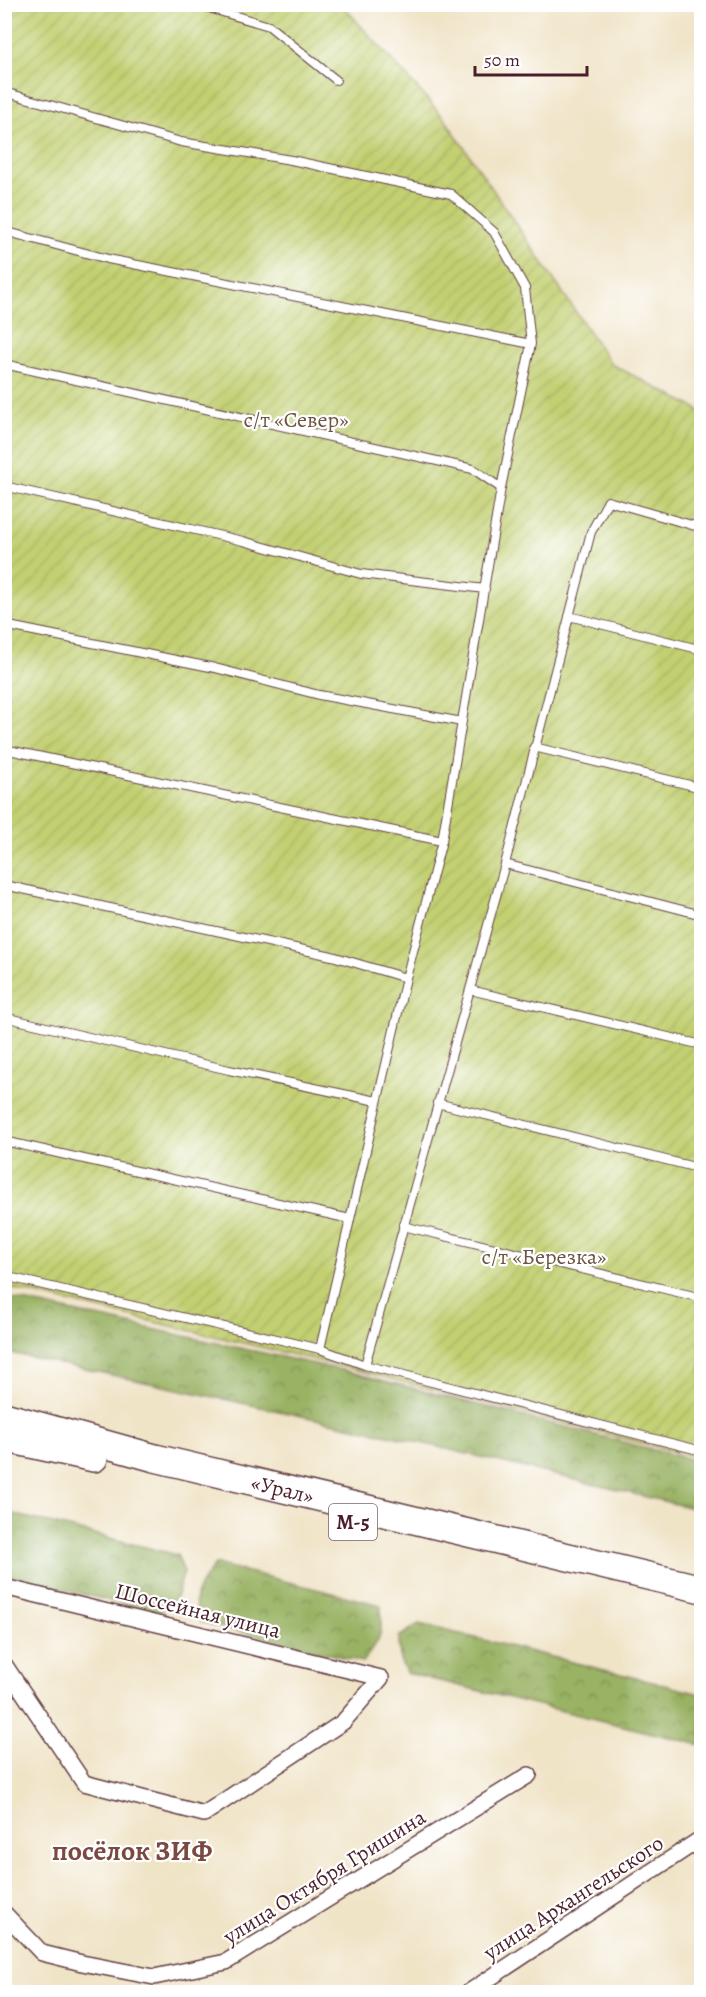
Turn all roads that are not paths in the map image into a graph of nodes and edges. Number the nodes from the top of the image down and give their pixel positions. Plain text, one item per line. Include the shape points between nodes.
1 (10, 4) edge
2 (196, 4) edge
3 (4, 11) edge
4 (336, 80) dead end
5 (4, 92) edge
6 (4, 231) edge
7 (531, 344) junction
8 (4, 364) edge
9 (4, 486) edge
10 (501, 488) junction
11 (702, 528) edge
12 (485, 589) junction
13 (569, 616) junction
14 (4, 625) edge
15 (702, 650) edge
16 (462, 722) junction
17 (534, 747) junction
18 (4, 749) edge
19 (702, 788) edge
20 (442, 841) junction
21 (505, 864) junction
22 (4, 885) edge
23 (702, 915) edge
24 (406, 978) junction
25 (470, 990) junction
26 (4, 1017) edge
27 (702, 1045) edge
28 (377, 1101) junction
29 (437, 1103) junction
30 (4, 1141) edge
31 (702, 1169) edge
32 (350, 1219) junction
33 (403, 1226) junction
34 (4, 1276) edge
35 (702, 1298) edge
36 (320, 1349) junction
37 (365, 1365) junction
38 (4, 1416) edge
39 (4, 1438) edge
40 (702, 1451) edge
41 (4, 1587) edge
42 (702, 1589) edge
43 (702, 1606) edge
44 (4, 1664) edge
45 (529, 1775) dead end
46 (702, 1838) edge
47 (4, 1913) edge
48 (469, 1992) edge

1 - 3 lane
2 - 4 lane via 270,26
5 - 7 lane via 181,142 291,160 451,194 494,232 525,288
6 - 7 lane via 108,259
7 - 10 lane
8 - 10 lane via 473,469
9 - 12 lane via 361,574
10 - 12 lane
11 - 13 lane via 608,501 591,532
12 - 16 lane
13 - 15 lane
13 - 17 lane
14 - 16 lane
16 - 20 lane
17 - 19 lane
17 - 21 lane
18 - 20 lane
20 - 24 lane
21 - 23 lane
21 - 25 lane
22 - 24 lane via 332,956
24 - 28 lane
25 - 27 lane
25 - 29 lane
26 - 28 lane
28 - 32 lane
29 - 31 lane
29 - 33 lane
30 - 32 lane
32 - 36 lane
33 - 35 lane
33 - 37 lane
34 - 36 lane
36 - 37 lane
37 - 40 lane
38 - 42 highway, «Урал» / М-5 via 155,1458
39 - 43 highway, «Урал» / М-5
41 - 44 street, Шоссейная улица via 381,1678 343,1722 204,1814 84,1783
45 - 47 street, улица Октября Гришина via 226,1962 154,1977 82,1963 42,1953
46 - 48 street, улица Архангельского

